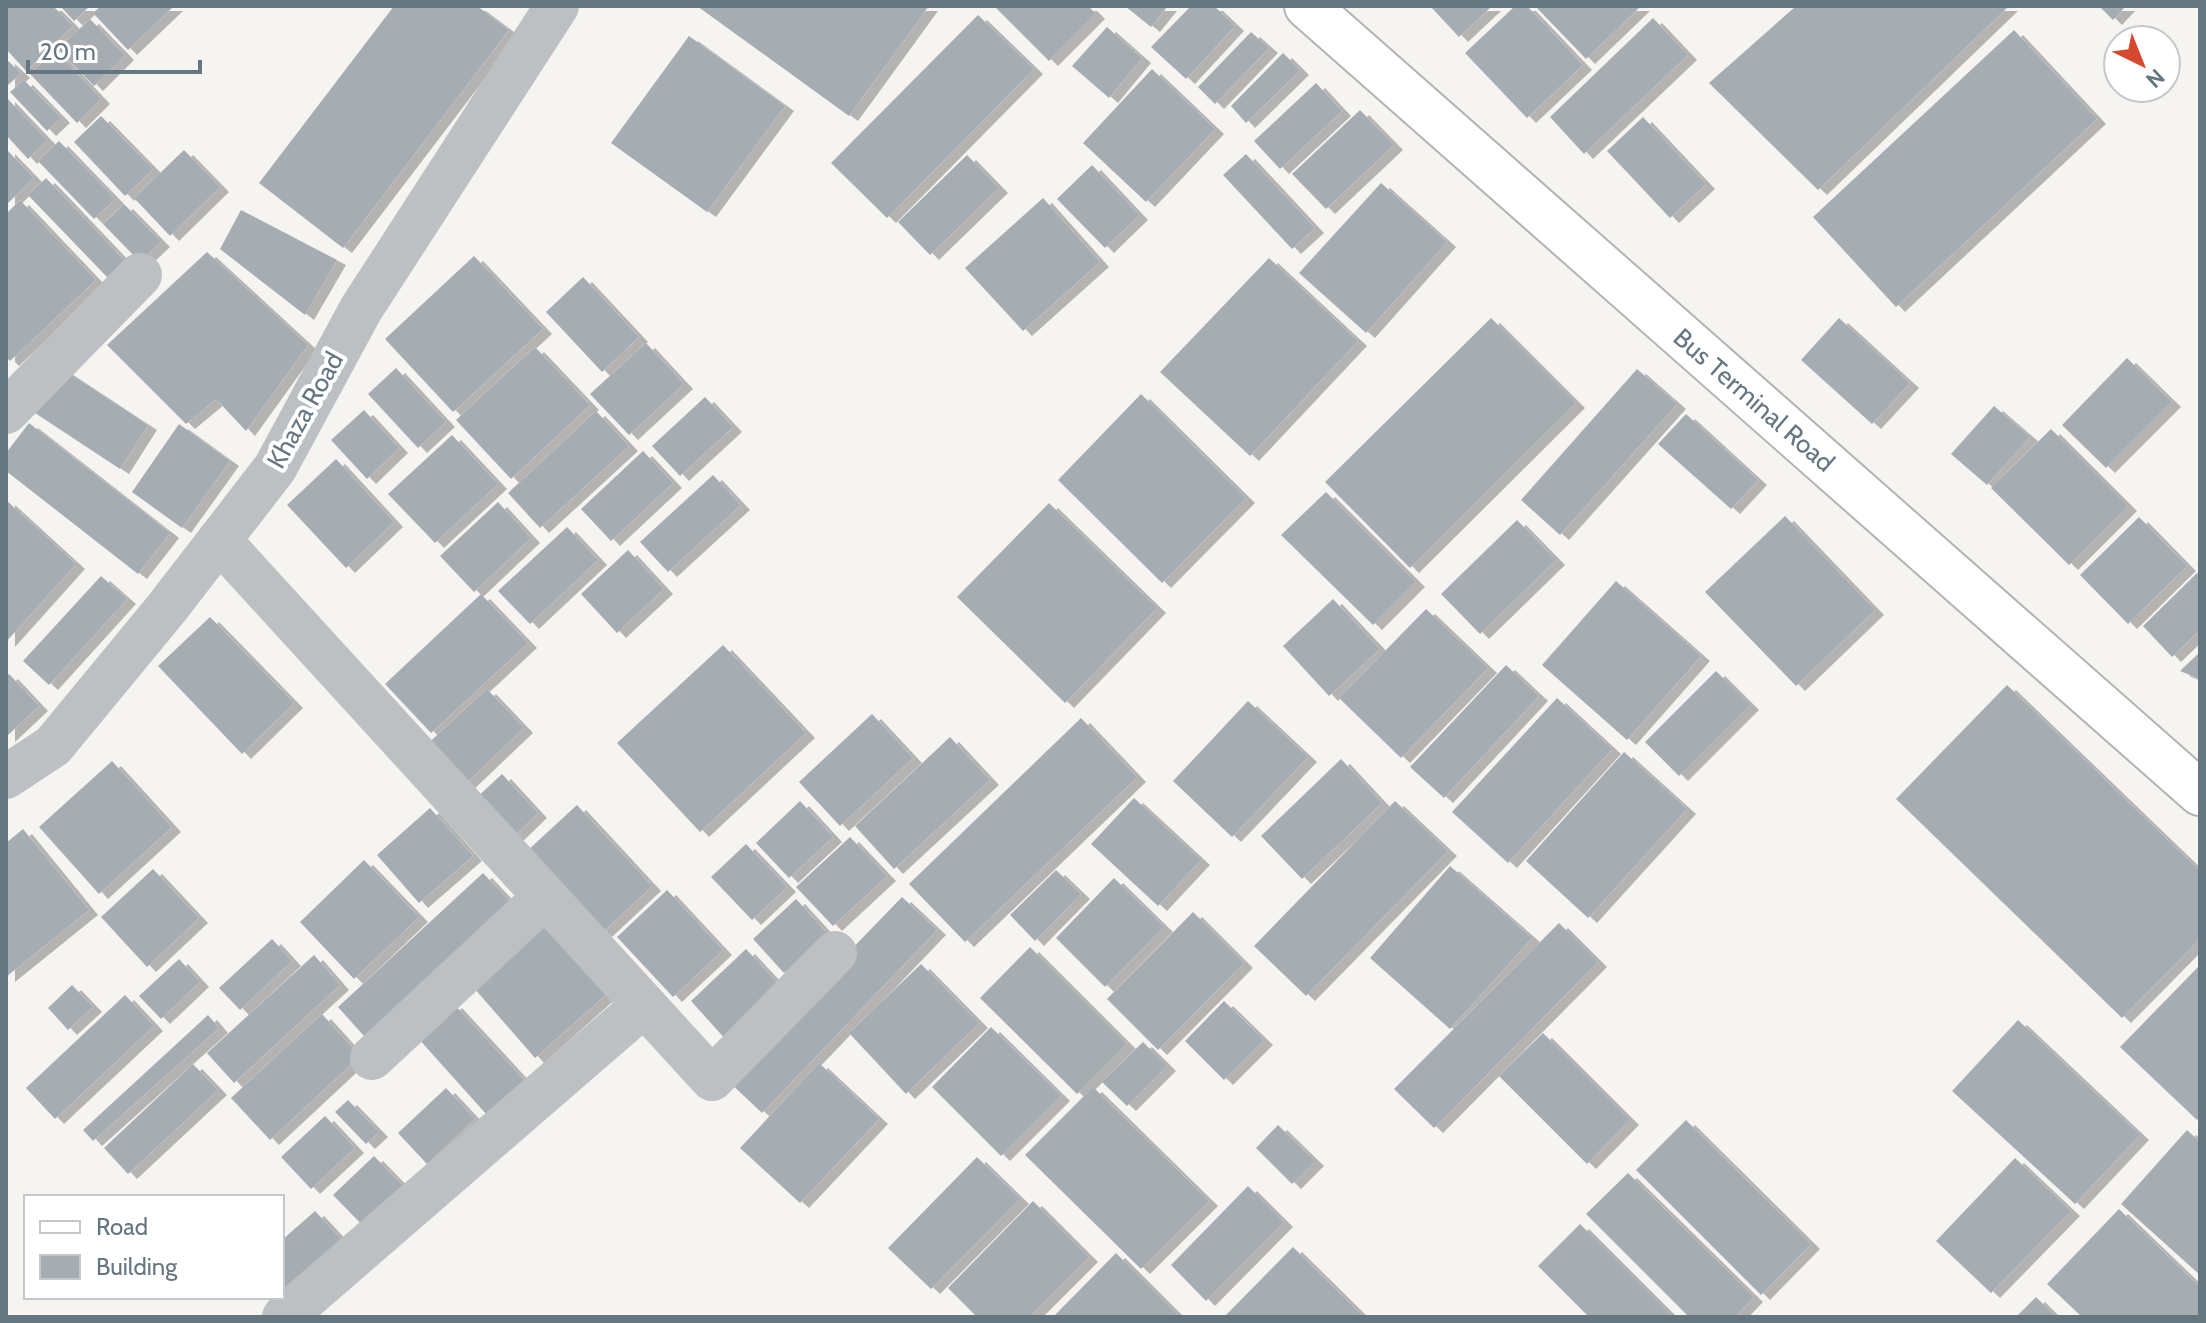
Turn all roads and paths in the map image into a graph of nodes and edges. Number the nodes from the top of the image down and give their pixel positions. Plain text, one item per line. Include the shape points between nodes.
1 (557, 6) edge
2 (1307, 6) edge
3 (140, 275) dead end
4 (6, 412) edge
5 (219, 540) junction
6 (6, 777) edge
7 (2200, 793) edge
8 (545, 897) junction
9 (835, 953) dead end
10 (644, 1005) junction
11 (372, 1058) dead end
12 (284, 1317) edge

1 - 5 street, Khaza Road via 361,309 275,468
2 - 7 main road, Bus Terminal Road
3 - 4 street
5 - 6 street, Khaza Road via 53,746
5 - 8 street
8 - 10 street
8 - 11 street
9 - 10 street via 712,1079
10 - 12 street

